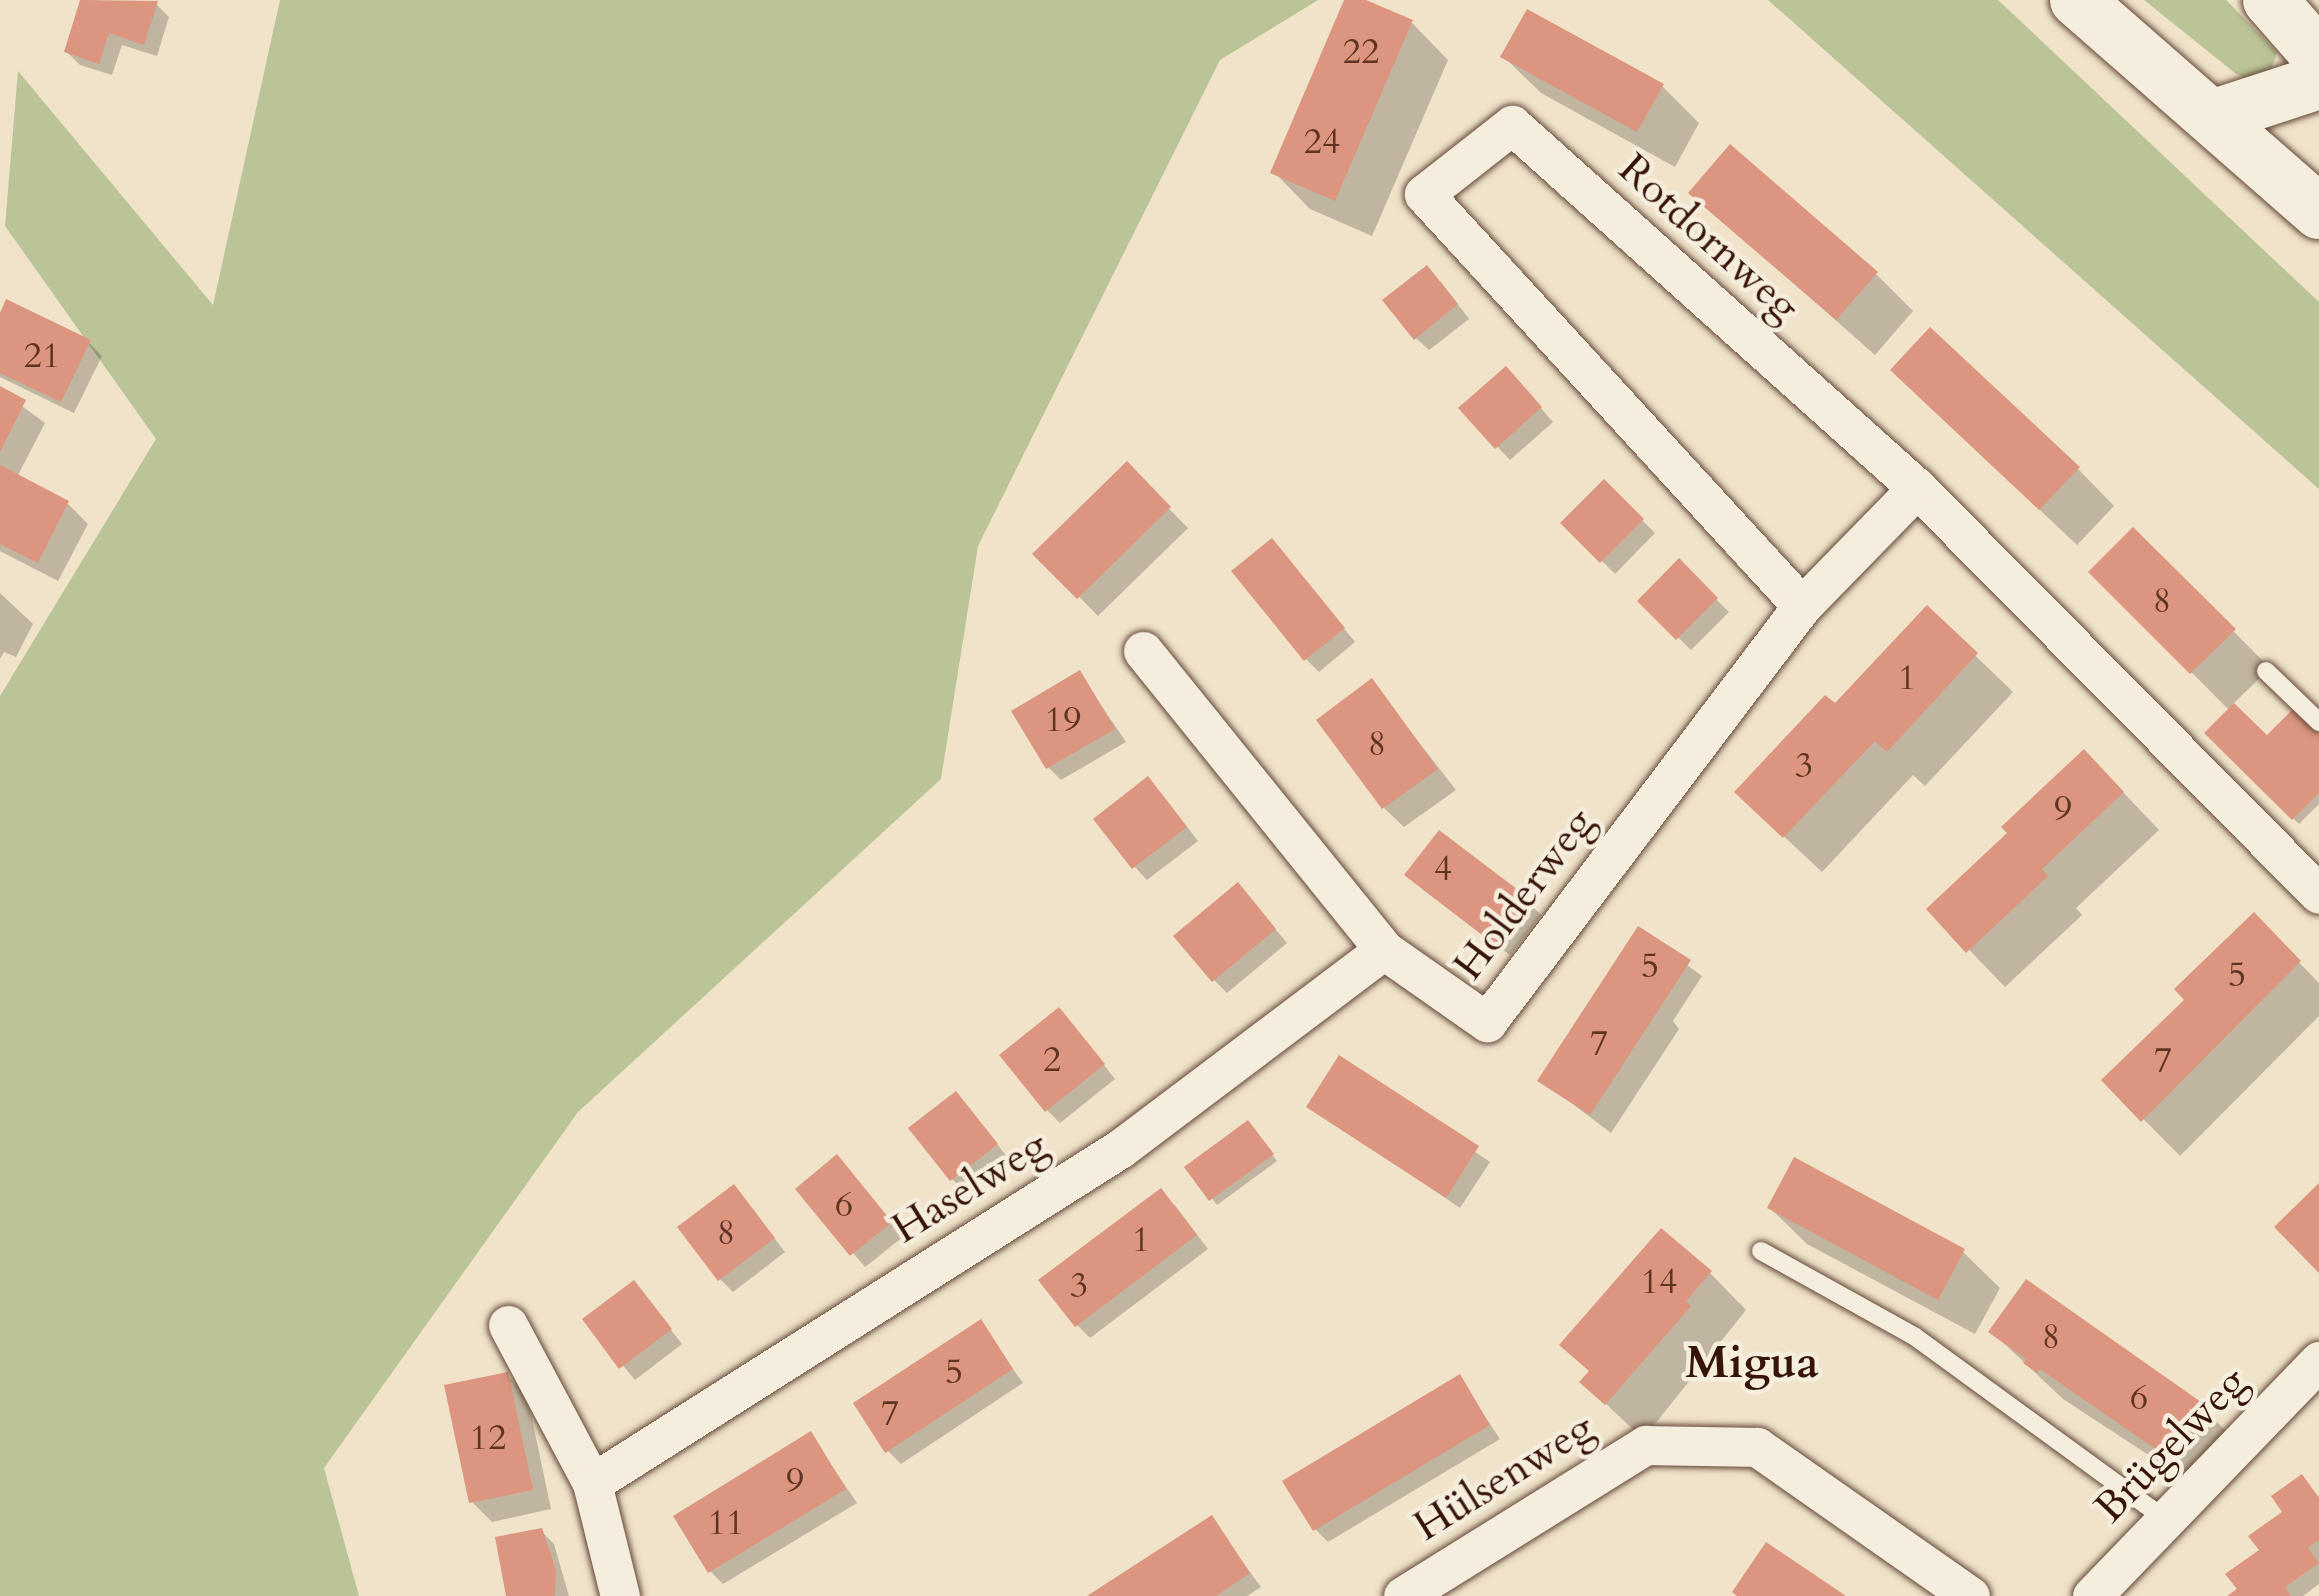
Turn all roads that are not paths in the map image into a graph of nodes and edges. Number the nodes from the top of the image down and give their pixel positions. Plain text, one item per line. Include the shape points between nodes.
1 (2077, 0) edge
2 (2270, 0) edge
3 (2319, 56) edge
4 (2319, 82) edge
5 (2212, 117) junction
6 (2319, 212) edge
7 (1917, 488) junction
8 (1802, 606) junction
9 (1143, 651) dead end
10 (2266, 671) dead end
11 (2319, 722) edge
12 (2319, 893) edge
13 (1384, 950) junction
14 (1761, 1251) dead end
15 (508, 1325) dead end
16 (2319, 1361) edge
17 (592, 1483) junction
18 (2166, 1520) junction
19 (620, 1596) edge
20 (1403, 1596) edge
21 (1970, 1596) edge
22 (2092, 1596) edge

1 - 5 street
2 - 3 street
4 - 5 street
5 - 6 street
7 - 8 street, Holderweg
7 - 8 street, Rotdornweg via 1512,125 1424,194
7 - 12 street, Rotdornweg
8 - 13 street, Holderweg via 1487,1022
9 - 13 street, Holderweg
10 - 11 lane
13 - 17 street, Haselweg via 1121,1148
14 - 18 lane via 1914,1336
15 - 17 street
16 - 18 street, Brügelweg
17 - 19 street
18 - 22 street, Brügelweg
20 - 21 street, Hülsenweg via 1646,1445 1757,1447

